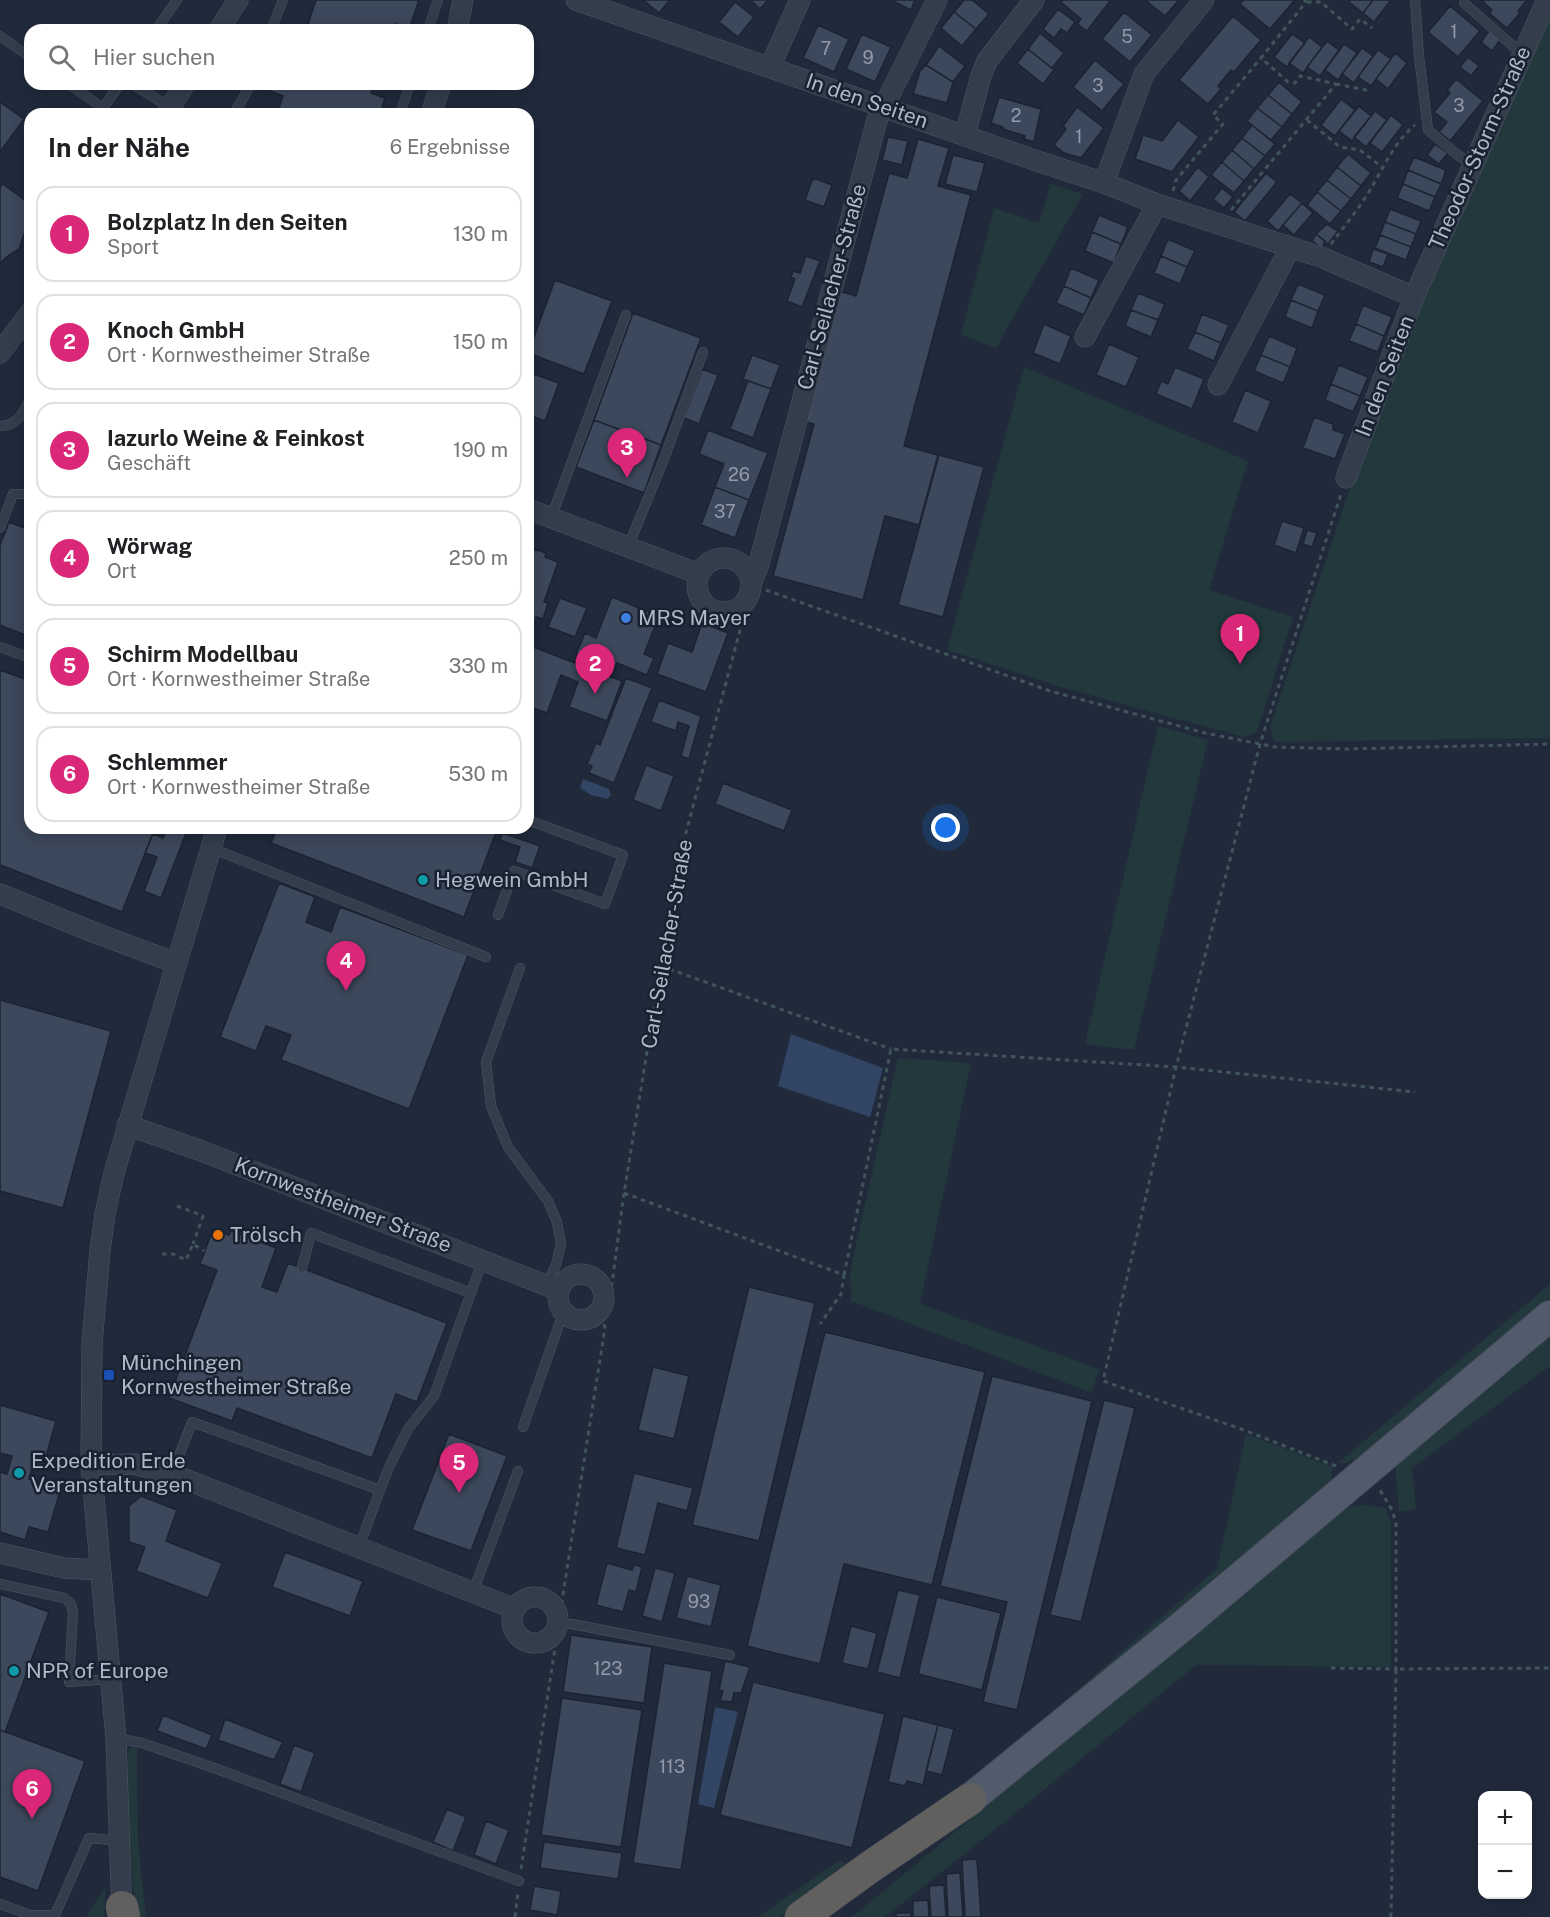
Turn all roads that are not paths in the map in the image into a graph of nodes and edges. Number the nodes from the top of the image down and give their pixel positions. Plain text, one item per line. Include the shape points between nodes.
1 (177, 0) edge
2 (238, 0) edge
3 (283, 0) edge
4 (438, 0) edge
5 (463, 0) edge
6 (576, 0) edge
7 (800, 0) edge
8 (938, 0) edge
9 (1034, 0) edge
10 (1204, 0) edge
11 (1415, 0) edge
12 (1464, 0) edge
13 (1547, 0) edge
14 (160, 24) edge
15 (223, 24) edge
16 (274, 24) edge
17 (430, 24) edge
18 (458, 24) edge
19 (0, 36) edge
20 (24, 53) edge
21 (1522, 54) junction
22 (770, 67) junction
23 (78, 90) edge
24 (116, 90) edge
25 (140, 90) edge
26 (181, 90) edge
27 (248, 90) edge
28 (408, 90) edge
29 (439, 90) edge
30 (884, 107) junction
31 (103, 108) edge
32 (103, 108) edge
33 (164, 108) edge
34 (170, 108) edge
35 (237, 108) edge
36 (402, 108) edge
37 (433, 108) edge
38 (965, 135) junction
39 (1472, 164) junction
40 (1104, 183) junction
41 (1163, 205) junction
42 (1290, 248) junction
43 (1414, 297) junction
44 (626, 315) dead end
45 (24, 321) edge
46 (1085, 337) dead end
47 (1, 350) edge
48 (703, 352) dead end
49 (1218, 385) dead end
50 (24, 412) edge
51 (0, 426) edge
52 (1346, 478) road end
53 (24, 494) edge
54 (534, 511) edge
55 (551, 518) junction
56 (0, 528) edge
57 (628, 547) junction
58 (699, 574) junction
59 (750, 591) junction
60 (0, 647) edge
61 (24, 656) edge
62 (534, 822) edge
63 (215, 834) edge
64 (211, 848) junction
65 (0, 894) edge
66 (498, 915) dead end
67 (486, 957) dead end
68 (176, 963) junction
69 (520, 968) dead end
70 (127, 1125) junction
71 (483, 1259) junction
72 (302, 1268) dead end
73 (552, 1287) junction
74 (471, 1293) junction
75 (566, 1314) junction
76 (1550, 1316) edge
77 (523, 1427) dead end
78 (91, 1464) junction
79 (518, 1471) dead end
80 (172, 1474) junction
81 (380, 1490) junction
82 (359, 1547) junction
83 (0, 1553) edge
84 (100, 1570) junction
85 (0, 1584) edge
86 (473, 1592) junction
87 (515, 1609) junction
88 (558, 1624) junction
89 (730, 1655) dead end
90 (111, 1679) junction
91 (116, 1738) junction
92 (970, 1799) junction
93 (120, 1841) junction
94 (519, 1881) dead end
95 (0, 1904) edge
96 (123, 1914) edge
97 (801, 1917) edge
98 (836, 1917) edge

1 - 14 lane
2 - 15 street
3 - 16 lane
4 - 17 lane
5 - 18 street
6 - 22 street, In den Seiten
7 - 22 street
8 - 30 street, Carl-Seilacher-Straße
9 - 38 street via 987,61
10 - 40 street via 1144,74
11 - 39 lane via 1428,130
12 - 21 lane
13 - 21 street, Theodor-Storm-Straße
19 - 20 lane
21 - 39 street, Theodor-Storm-Straße
22 - 30 street, In den Seiten
23 - 31 lane
24 - 32 lane
25 - 33 lane
26 - 34 street
27 - 35 lane
28 - 36 lane
29 - 37 street
30 - 38 street, In den Seiten
30 - 59 street, Carl-Seilacher-Straße via 876,120
38 - 40 street, In den Seiten
39 - 43 street, Theodor-Storm-Straße
40 - 41 street, In den Seiten
41 - 42 street, In den Seiten
41 - 46 street
42 - 43 street, In den Seiten via 1321,257
42 - 49 street
43 - 52 street, In den Seiten
44 - 55 lane
45 - 47 street
48 - 57 lane
50 - 51 lane via 10,426
53 - 56 lane via 14,494
54 - 55 street
55 - 57 street
57 - 58 street
58 - 59 street via 716,558 728,558 747,571
58 - 59 street via 699,597 718,612 740,607
60 - 61 lane
62 - 66 lane via 623,855 604,904 514,871
63 - 64 street
64 - 67 lane
64 - 68 street
65 - 68 street
68 - 70 street
69 - 73 lane via 486,1062 491,1106 508,1147 548,1201 557,1222 561,1244
70 - 71 street, Kornwestheimer Straße
70 - 78 street via 109,1194 100,1251 92,1344
71 - 73 street, Kornwestheimer Straße
71 - 74 lane
72 - 74 lane via 311,1233
73 - 75 street
73 - 75 street via 583,1273 600,1283 604,1293 600,1311 581,1320
74 - 81 lane via 434,1396 408,1429
75 - 77 lane
76 - 92 main road via 1185,1624
78 - 80 street via 134,1464
78 - 84 street
79 - 86 lane
80 - 81 lane via 192,1422
80 - 82 street
81 - 82 lane
82 - 86 street
83 - 84 street via 64,1568
84 - 90 street
85 - 90 lane via 64,1598 73,1612 69,1682
86 - 87 street
87 - 88 street via 525,1599 546,1599 556,1610
87 - 88 street via 512,1625 527,1642 535,1644 550,1638
88 - 89 lane
90 - 91 street
91 - 93 street
91 - 94 lane via 217,1769
92 - 97 highway
92 - 98 highway
93 - 95 lane via 89,1838 55,1915 30,1915
93 - 96 street

